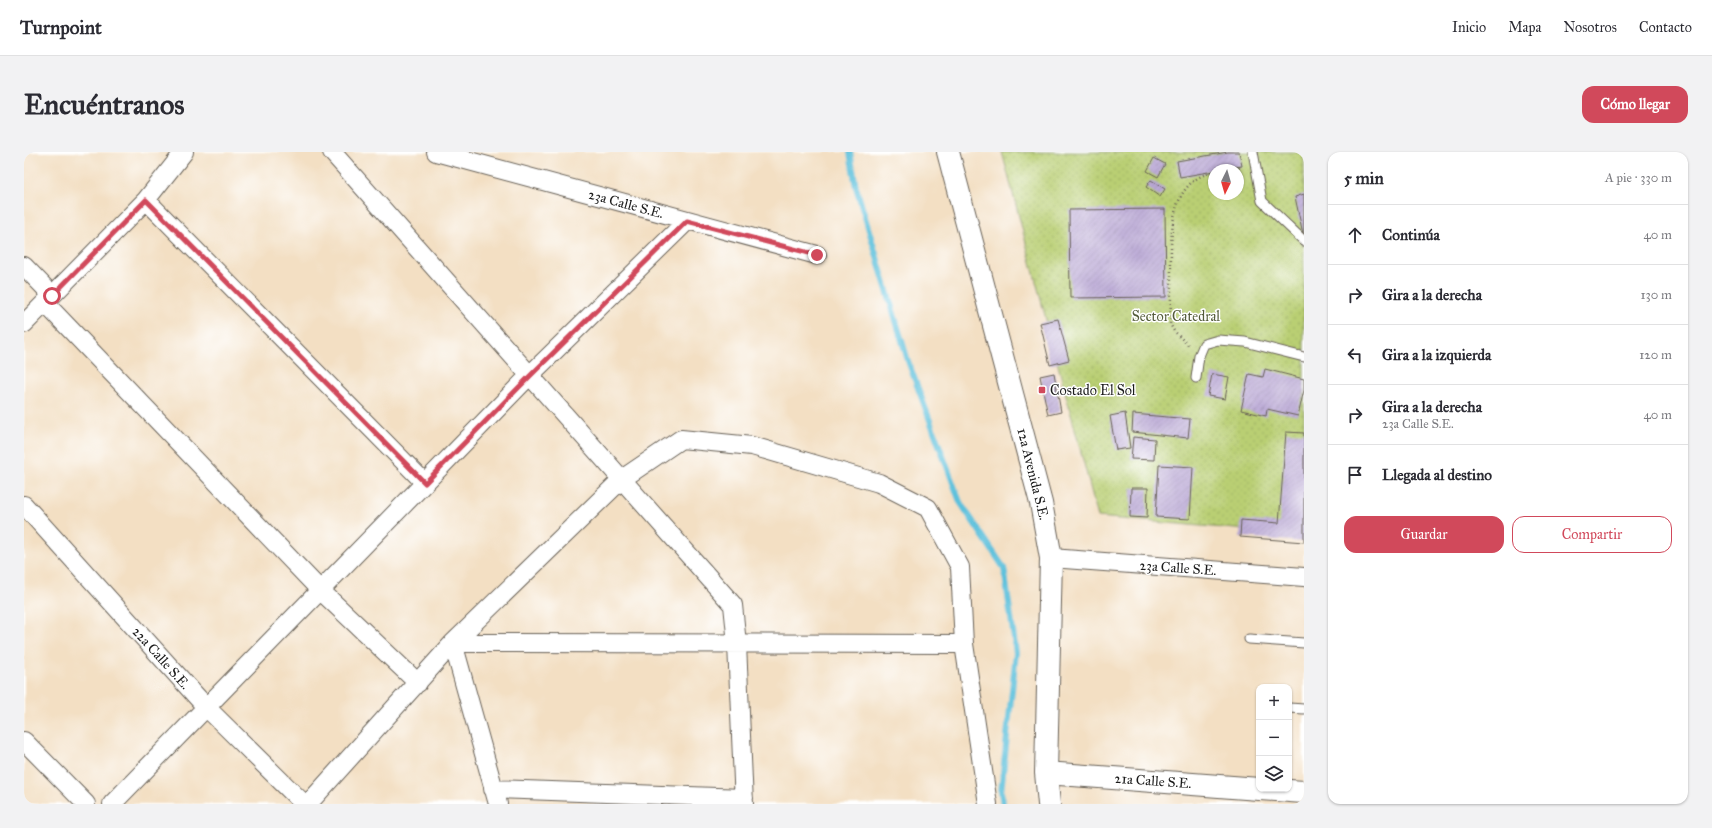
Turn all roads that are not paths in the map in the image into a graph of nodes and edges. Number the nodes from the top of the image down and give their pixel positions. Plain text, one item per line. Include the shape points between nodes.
1 (184, 152) edge
2 (332, 152) edge
3 (436, 152) edge
4 (948, 152) edge
5 (1253, 152) edge
6 (146, 200) junction
7 (687, 221) junction
8 (1304, 241) edge
9 (817, 255) dead end
10 (24, 266) edge
11 (48, 299) junction
12 (24, 324) edge
13 (1304, 357) edge
14 (530, 376) junction
15 (1196, 378) dead end
16 (622, 479) junction
17 (425, 483) junction
18 (24, 506) edge
19 (1051, 558) junction
20 (1304, 577) edge
21 (320, 590) junction
22 (1249, 639) dead end
23 (453, 643) junction
24 (1304, 643) edge
25 (737, 644) junction
26 (964, 644) junction
27 (418, 683) junction
28 (206, 707) junction
29 (1292, 708) edge
30 (1304, 709) edge
31 (24, 741) edge
32 (1046, 772) junction
33 (1256, 789) edge
34 (1292, 791) edge
35 (1304, 792) edge
36 (496, 796) edge
37 (744, 801) edge
38 (86, 804) edge
39 (112, 804) edge
40 (304, 804) edge
41 (308, 804) edge
42 (988, 804) edge
43 (1039, 804) edge
44 (1049, 804) edge

1 - 6 street
2 - 14 street
3 - 7 street, 23a Calle S.E.
4 - 19 street, 12a Avenida S.E. via 1041,503
5 - 8 lane via 1262,201
6 - 11 street
6 - 17 street
7 - 9 street, 23a Calle S.E.
7 - 14 street
10 - 11 street
11 - 12 street
11 - 21 street
13 - 15 lane via 1245,342 1218,340 1204,344 1199,356
14 - 16 street
14 - 17 street
16 - 23 street
16 - 25 street via 733,605
16 - 26 street via 681,440 752,446 879,483 928,508 960,567
17 - 21 street
18 - 28 street, 22a Calle S.E.
19 - 20 street, 23a Calle S.E.
19 - 32 street, 12a Avenida S.E.
21 - 27 street
21 - 28 street
22 - 24 lane
23 - 25 street
23 - 27 street
23 - 36 street
25 - 26 street
25 - 37 street
26 - 42 street
27 - 41 street
28 - 39 street
28 - 40 street, 22a Calle S.E.
29 - 30 lane
31 - 38 street
32 - 33 street, 21a Calle S.E.
32 - 43 street
32 - 44 street, 12a Avenida S.E.
34 - 35 street, 21a Calle S.E.
36 - 37 street

